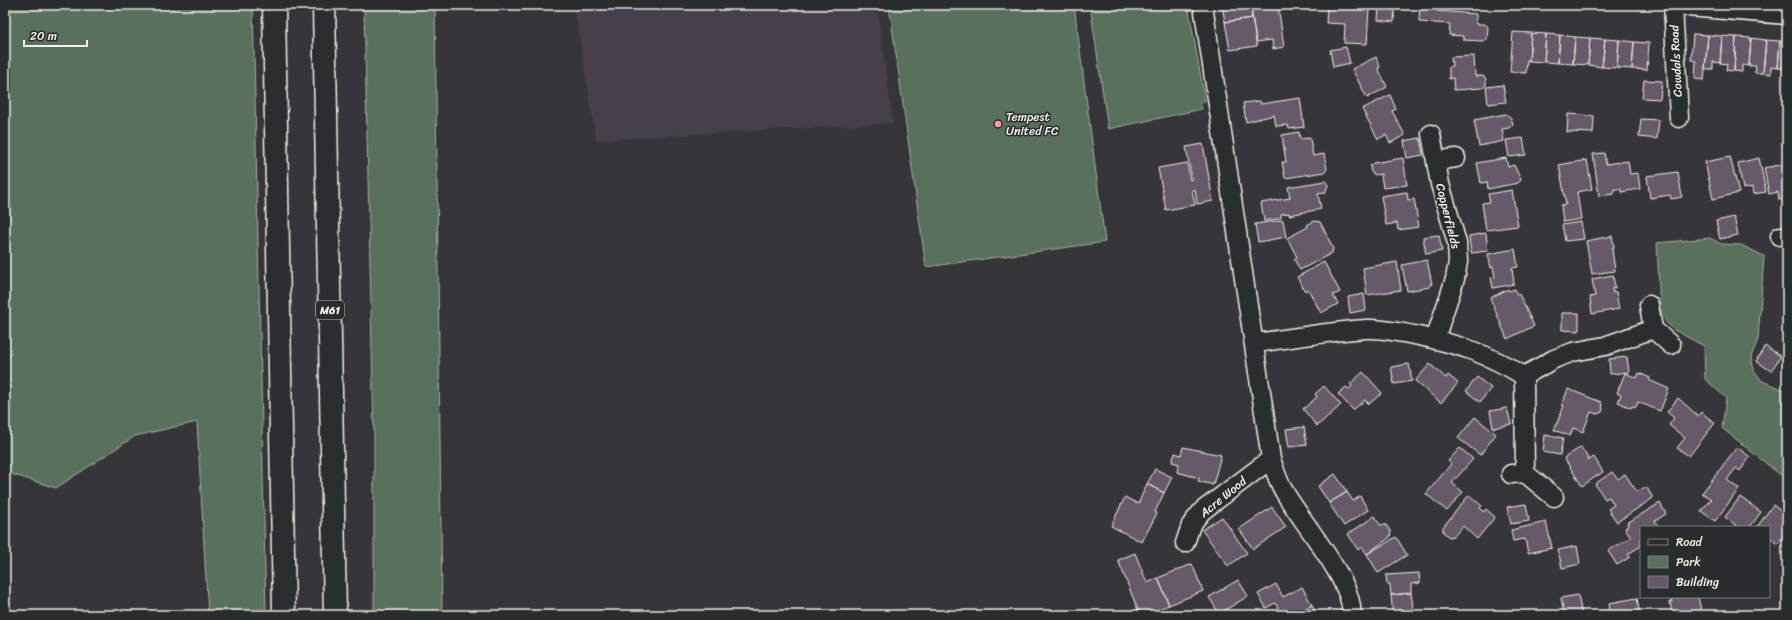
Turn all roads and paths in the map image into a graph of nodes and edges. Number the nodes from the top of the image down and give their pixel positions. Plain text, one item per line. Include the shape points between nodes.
1 (274, 5) edge
2 (324, 5) edge
3 (1203, 5) edge
4 (1673, 5) edge
5 (1688, 5) edge
6 (1787, 13) edge
7 (1679, 118) dead end
8 (1431, 134) dead end
9 (1456, 158) dead end
10 (1436, 161) junction
11 (1649, 305) dead end
12 (1653, 329) junction
13 (1435, 339) junction
14 (1254, 343) junction
15 (1671, 345) dead end
16 (1524, 376) junction
17 (1271, 459) junction
18 (1554, 497) dead end
19 (1185, 543) dead end
20 (284, 615) edge
21 (335, 615) edge
22 (1351, 615) edge

1 - 20 main road
2 - 21 main road, M61
3 - 14 street
4 - 7 street, Cowdals Road
5 - 6 main road
8 - 10 street, Copperfields
9 - 10 street
10 - 13 street, Copperfields via 1457,243 1458,262 1455,280
11 - 12 street
12 - 15 street
12 - 16 street via 1605,346 1573,352 1554,359
13 - 14 street via 1388,329 1366,329
13 - 16 street via 1475,350
14 - 17 street
16 - 18 street via 1518,473
17 - 19 street, Acre Wood via 1202,511 1192,525
17 - 22 street via 1285,494 1342,581 1350,597

